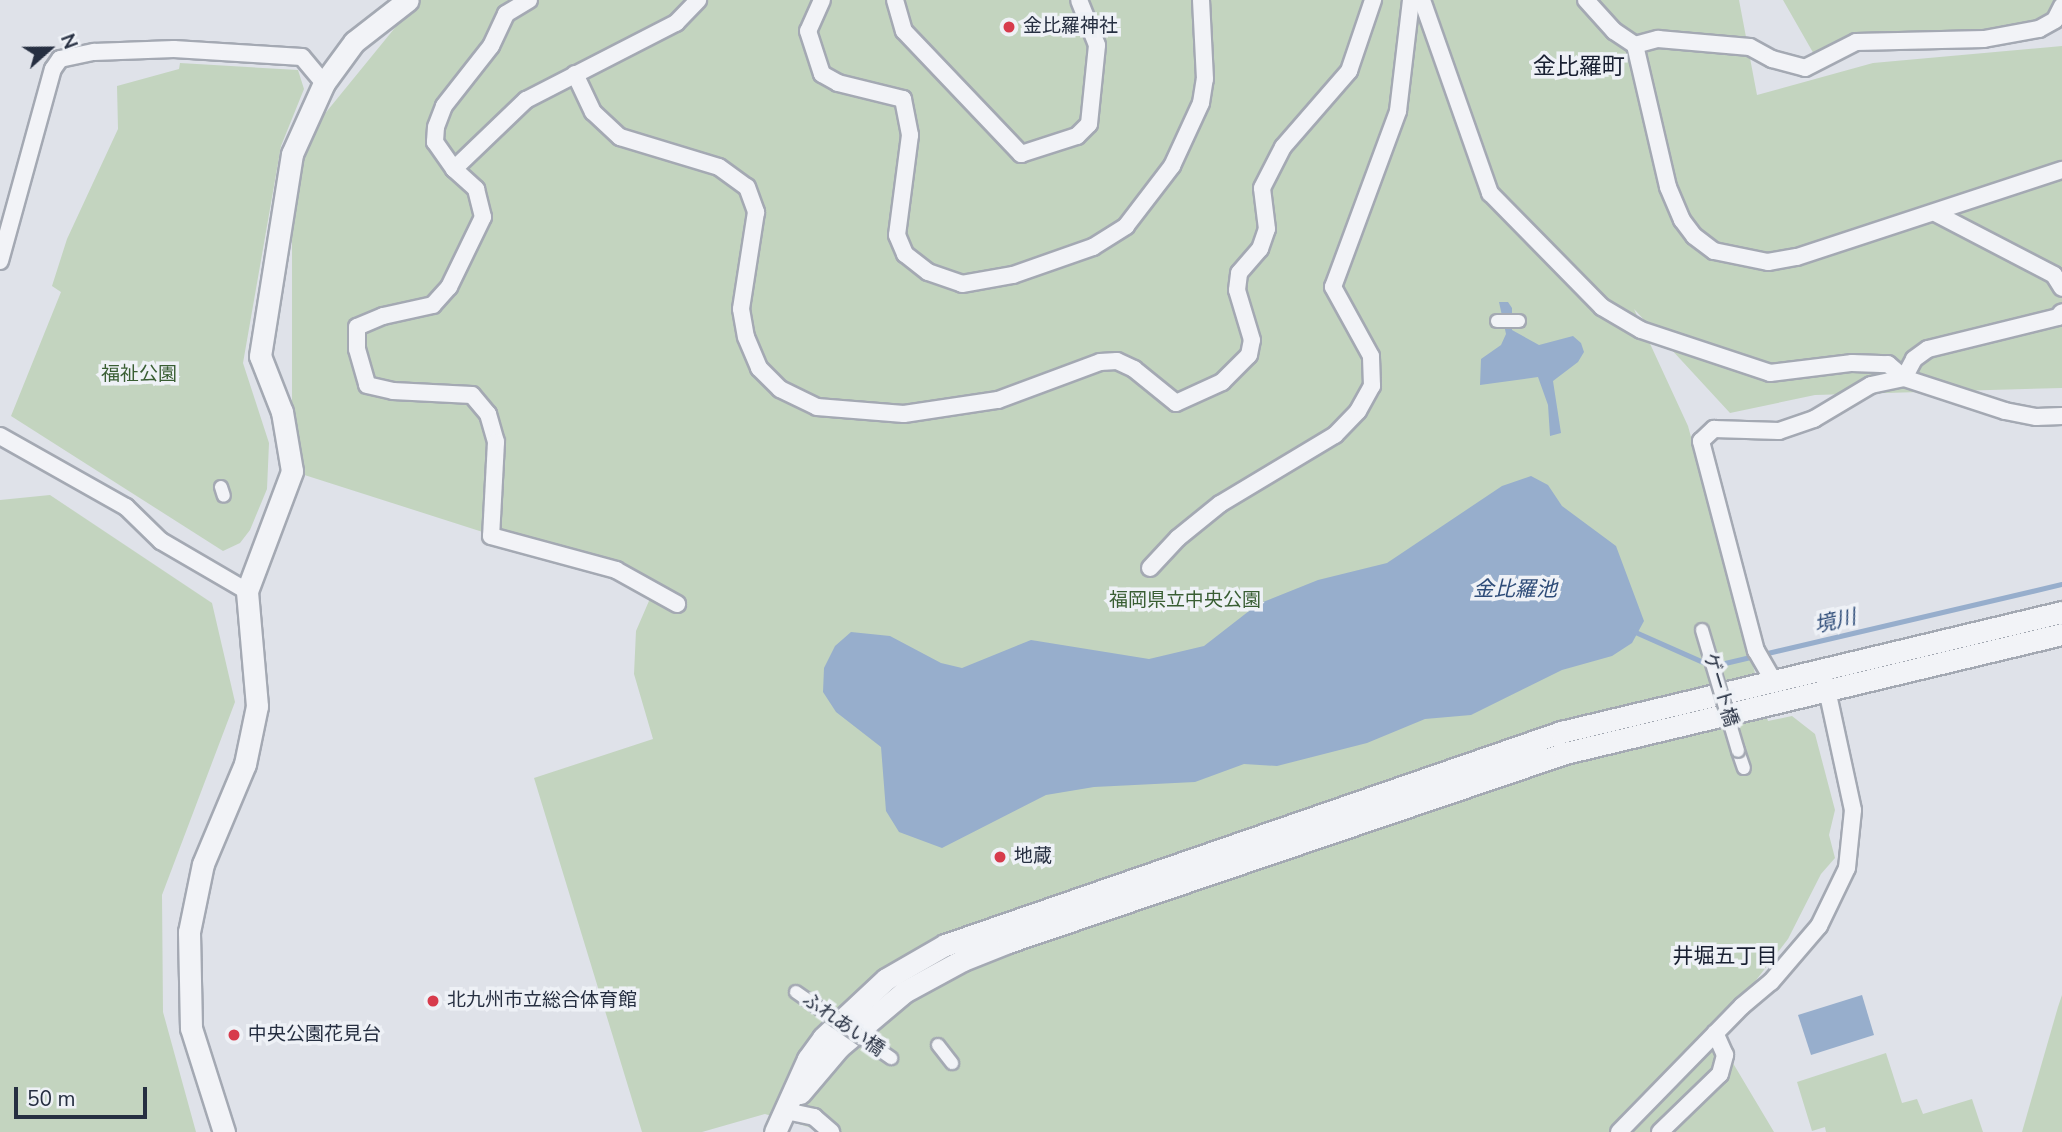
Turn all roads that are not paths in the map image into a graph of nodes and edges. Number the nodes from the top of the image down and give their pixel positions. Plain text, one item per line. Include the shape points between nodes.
1 (408, 0) edge
2 (529, 0) edge
3 (698, 0) edge
4 (822, 0) edge
5 (895, 0) edge
6 (1079, 0) edge
7 (1201, 0) edge
8 (1373, 0) edge
9 (1411, 0) edge
10 (1422, 0) edge
11 (1586, 0) edge
12 (2062, 6) edge
13 (503, 7) edge
14 (1635, 45) junction
15 (575, 74) junction
16 (324, 83) junction
17 (454, 169) junction
18 (2062, 170) edge
19 (1937, 214) junction
20 (0, 261) edge
21 (2062, 288) edge
22 (2062, 312) edge
23 (1497, 321) dead end
24 (1519, 321) dead end
25 (1904, 378) junction
26 (2062, 416) edge
27 (0, 436) edge
28 (1150, 568) dead end
29 (247, 591) junction
30 (677, 604) dead end
31 (2062, 612) edge
32 (1702, 630) dead end
33 (2062, 634) edge
34 (1825, 679) junction
35 (1773, 680) junction
36 (1744, 768) dead end
37 (796, 992) dead end
38 (1715, 1033) junction
39 (939, 1045) dead end
40 (891, 1058) dead end
41 (951, 1063) dead end
42 (786, 1111) junction
43 (224, 1132) edge
44 (775, 1132) edge
45 (831, 1132) edge
46 (1619, 1132) edge
47 (1660, 1132) edge

1 - 16 street via 354,42
2 - 13 street
3 - 15 street via 676,23
4 - 7 street via 808,31 822,74 838,83 903,99 910,135 897,235 905,254 928,272 962,284 1013,275 1093,247 1126,226 1172,166 1201,103 1205,79
5 - 6 street via 904,31 1021,155 1077,136 1089,124 1097,45
8 - 15 street via 1349,71 1283,147 1262,188 1266,229 1260,249 1239,273 1237,290 1252,340 1249,355 1222,382 1176,403 1135,369 1117,361 1100,362 998,400 904,414 817,407 780,389 759,368 741,309 756,212 747,187 719,167 620,137 593,112
9 - 28 street via 1398,111 1333,287 1371,355 1372,386 1358,411 1335,435 1220,504
10 - 25 street via 1490,193 1602,307 1641,330 1770,373 1853,363 1888,364
11 - 14 street via 1614,31
12 - 14 street via 2055,20 2039,29 1984,39 1856,42 1805,68 1750,47 1658,39
13 - 17 street via 491,46 444,106 436,127 435,142
14 - 19 street via 1668,187 1682,220 1714,251 1768,262
15 - 17 street via 526,100
16 - 20 street via 302,57 174,49 94,52 60,59 53,69
16 - 29 street via 292,154 260,356 282,412 292,471
17 - 30 street via 476,189 483,216 449,287 433,305 357,327 357,349 367,385 472,396 488,414 496,442 491,536 616,570
18 - 19 street
19 - 21 street via 2054,275
22 - 25 street via 2058,317 1928,349 1914,359
23 - 24 street
25 - 26 street via 2005,411
25 - 35 street via 1871,385 1814,419 1779,431 1714,429 1701,441 1756,652
27 - 29 street via 126,507 161,541
29 - 43 street via 257,706 245,764 203,864 189,932 191,1028
31 - 34 street
32 - 36 street, ゲート橋, bridge
33 - 34 street
34 - 35 street
34 - 38 street via 1853,810 1847,868 1819,926 1771,982
34 - 42 street via 1565,753 963,960 904,992 872,1017 839,1047
35 - 42 street via 1561,732 945,945 887,979 823,1038 808,1059
37 - 40 street, ふれあい橋, bridge
38 - 46 street
38 - 47 street via 1726,1055 1720,1074
39 - 41 street
42 - 44 street
42 - 45 street via 814,1117

